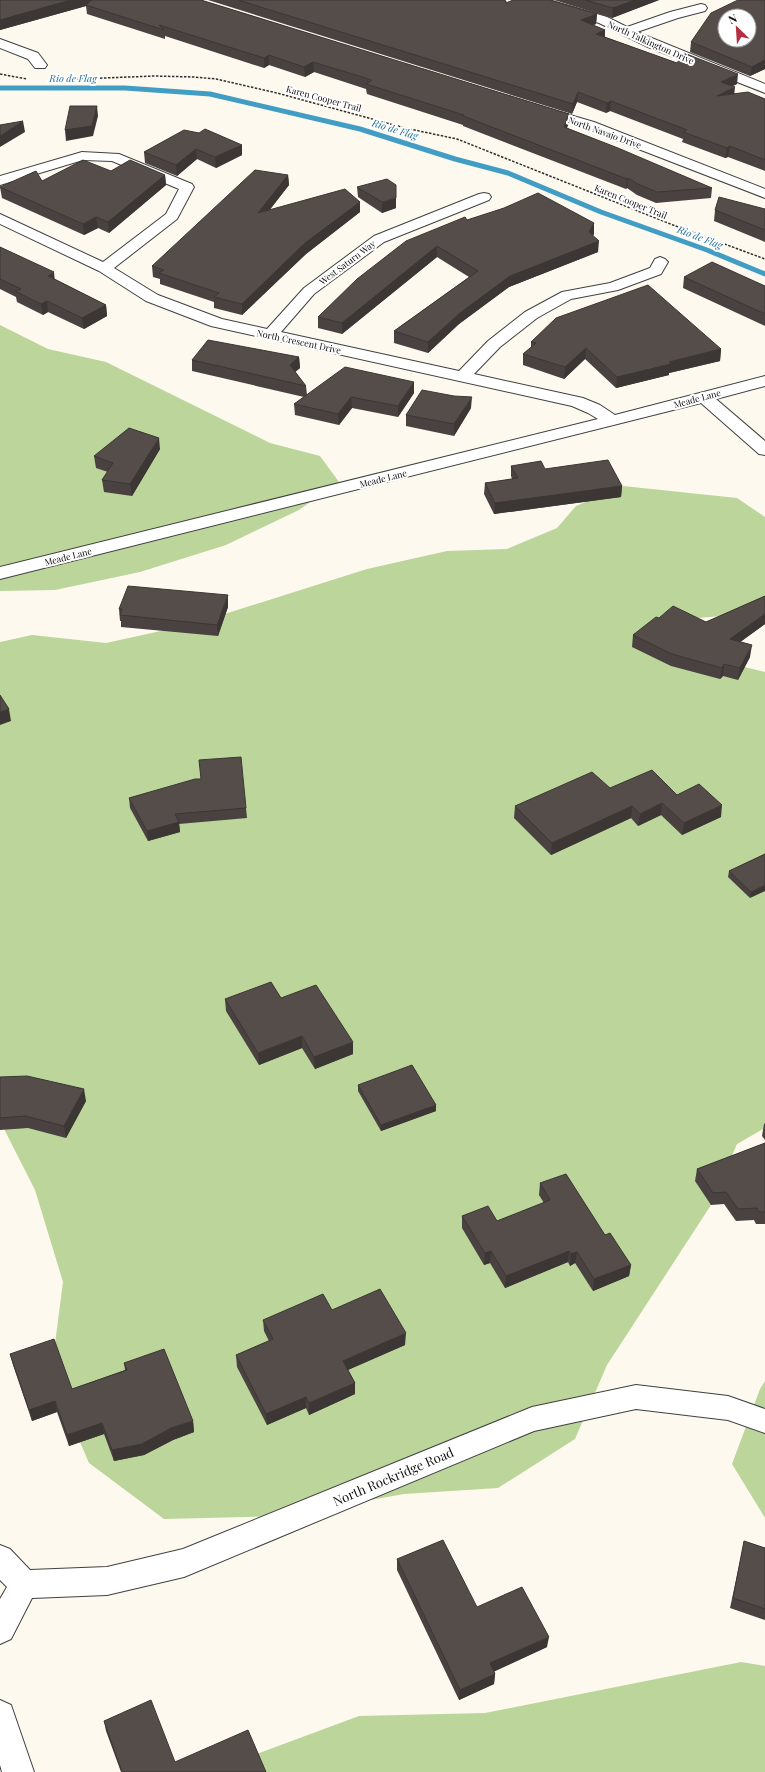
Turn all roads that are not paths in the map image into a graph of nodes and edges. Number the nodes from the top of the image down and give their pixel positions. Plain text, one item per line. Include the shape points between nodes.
1 (536, 0) edge
2 (701, 8) dead end
3 (627, 31) junction
4 (0, 43) edge
5 (40, 65) dead end
6 (765, 89) edge
7 (529, 106) edge
8 (0, 181) edge
9 (765, 194) edge
10 (484, 197) dead end
11 (0, 218) edge
12 (660, 262) dead end
13 (104, 268) junction
14 (271, 334) junction
15 (462, 377) junction
16 (765, 381) edge
17 (703, 396) junction
18 (612, 421) junction
19 (765, 450) edge
20 (0, 573) edge
21 (765, 1421) edge
22 (0, 1559) edge
23 (24, 1584) junction
24 (0, 1629) edge
25 (0, 1716) edge
26 (18, 1772) edge

1 - 3 street, North Talkington Drive via 603,20
2 - 3 street
3 - 6 street, North Talkington Drive
4 - 5 street via 33,56
7 - 9 street, North Navajo Drive via 589,125
8 - 13 street via 82,156 114,157 187,187 172,216
10 - 14 street, West Saturn Way via 379,239 309,291
11 - 13 street, North Crescent Drive
12 - 15 street via 656,271 613,287 567,295 531,314 494,344
13 - 14 street, North Crescent Drive via 152,298 217,323
14 - 15 street, North Crescent Drive
15 - 18 street, North Crescent Drive via 577,402
16 - 17 street, Meade Lane
17 - 18 street, Meade Lane
17 - 19 street
18 - 20 street, Meade Lane
21 - 23 street, North Rockridge Road via 728,1408 636,1397 532,1419 184,1563 107,1581
22 - 23 street
23 - 24 street
25 - 26 street

